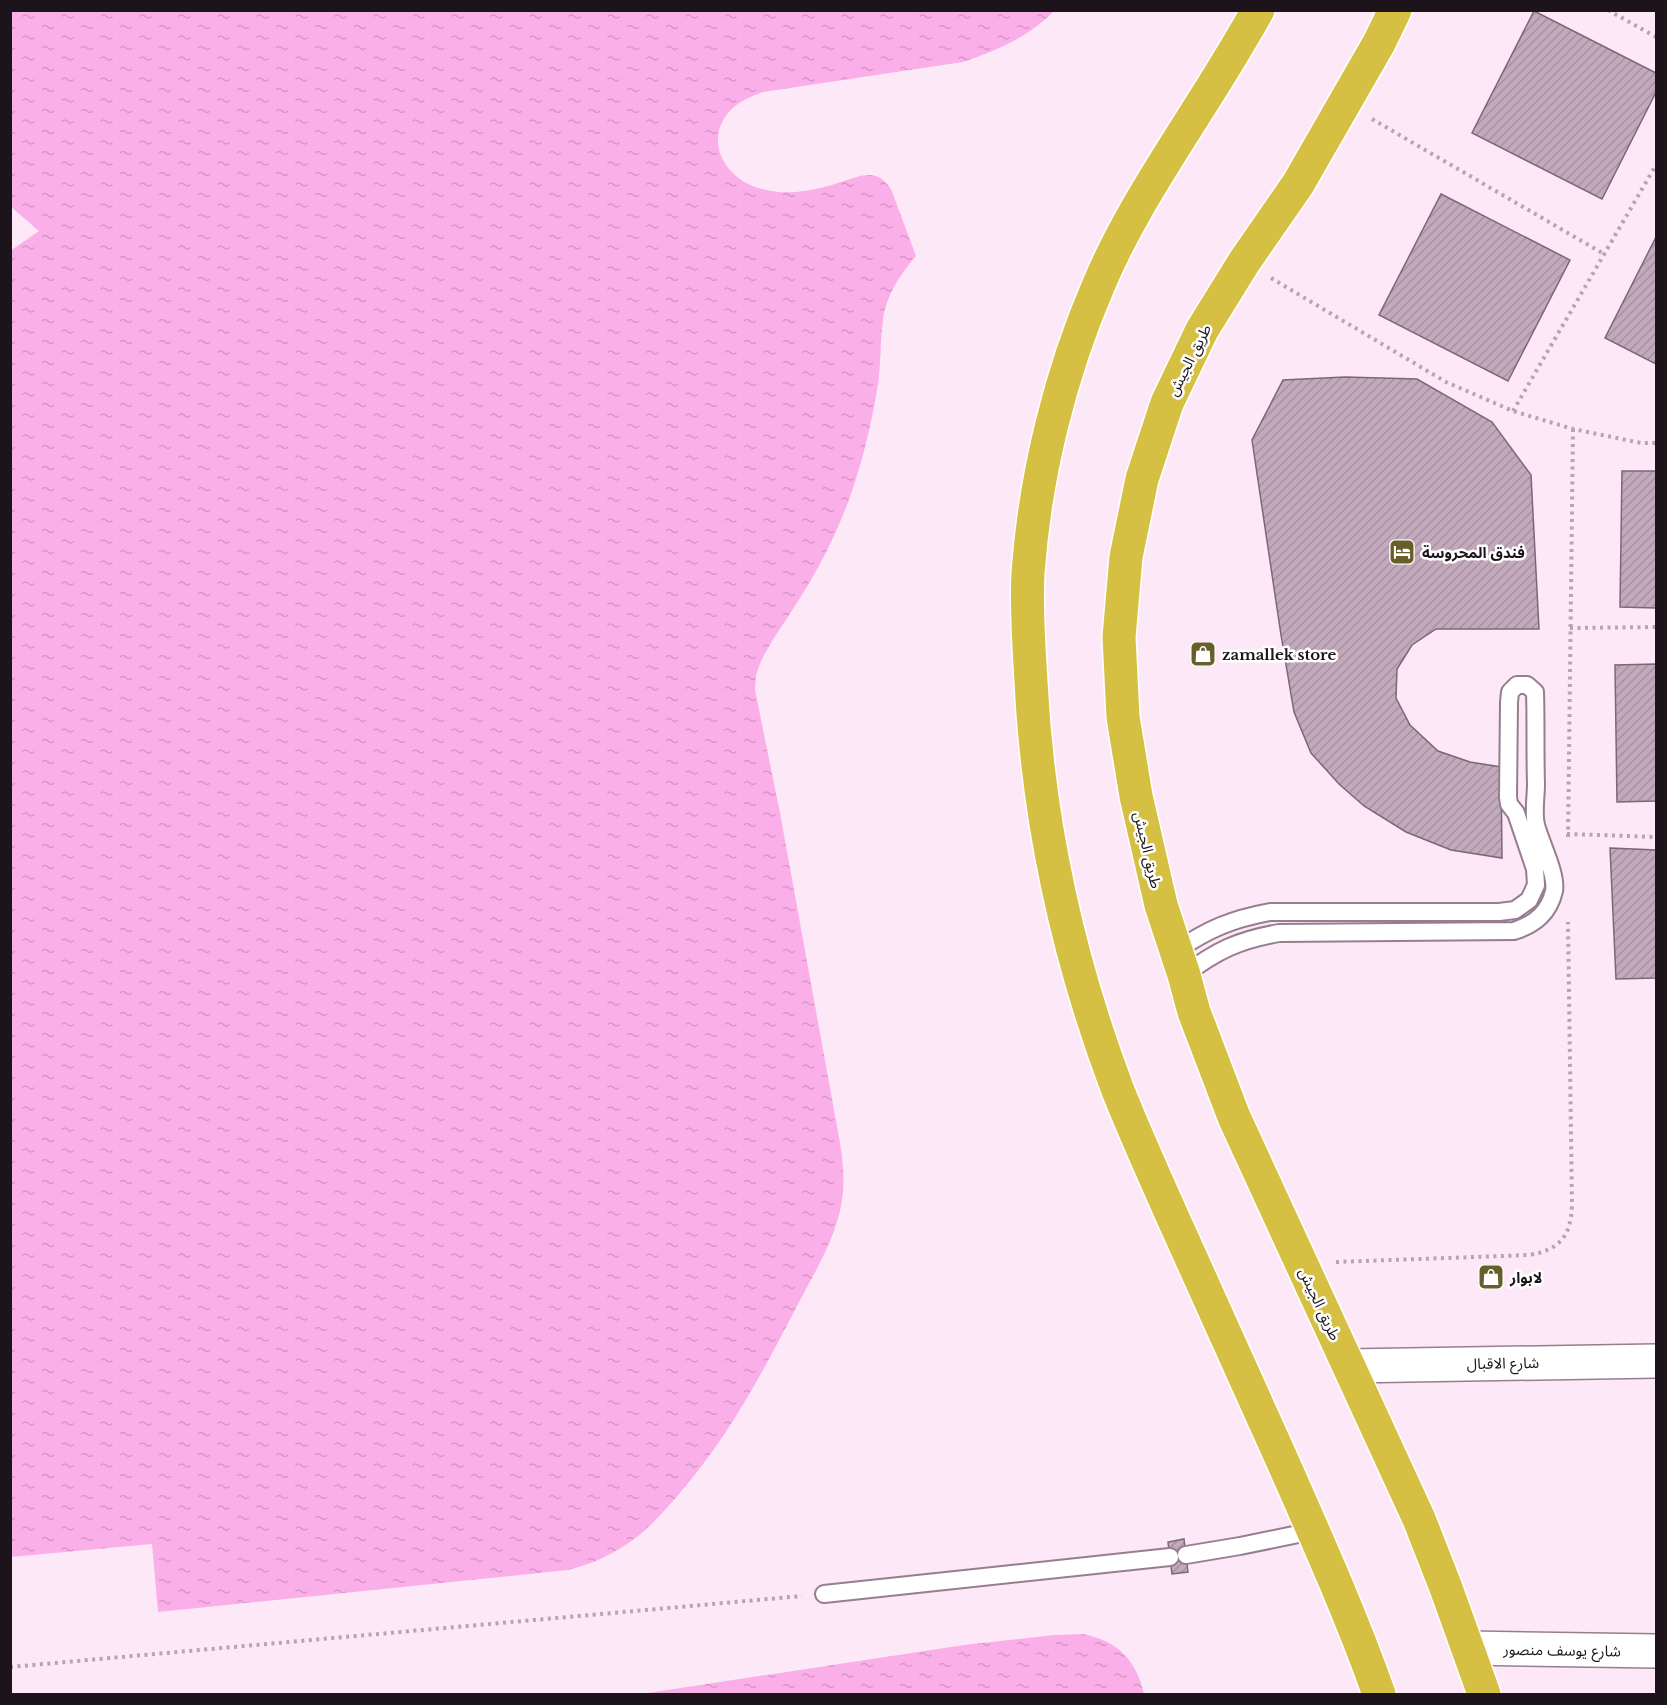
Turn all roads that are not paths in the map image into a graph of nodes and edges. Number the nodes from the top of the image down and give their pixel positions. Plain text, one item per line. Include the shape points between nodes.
1 (1258, 10) edge
2 (1395, 10) edge
3 (1180, 963) junction
4 (1656, 1361) edge
5 (1349, 1366) junction
6 (1313, 1531) junction
7 (824, 1594) road end
8 (1468, 1648) junction
9 (1656, 1651) edge
10 (1379, 1695) edge
11 (1484, 1695) edge

1 - 6 highway via 1130,221 1099,283 1079,337 1058,401 1035,517 1028,575 1028,644 1039,781 1050,849 1090,1009 1149,1162
2 - 3 highway, طريق الجيش via 1298,184 1202,330 1167,403 1142,479 1126,557 1119,637 1123,717 1161,905
3 - 3 lane via 1205,959 1228,946 1279,933 1514,931 1542,917 1555,888 1536,824 1535,692 1527,685 1517,685 1510,692 1509,702 1508,797 1535,868 1536,885 1529,900 1515,910 1499,912 1270,912 1244,917 1196,938
3 - 5 highway, طريق الجيش via 1194,1012 1234,1117
4 - 5 street, شارع الاقبال
5 - 8 highway, طريق الجيش via 1419,1519
6 - 7 lane via 1178,1556
6 - 10 highway
8 - 9 street, شارع يوسف منصور
8 - 11 highway, طريق الجيش

